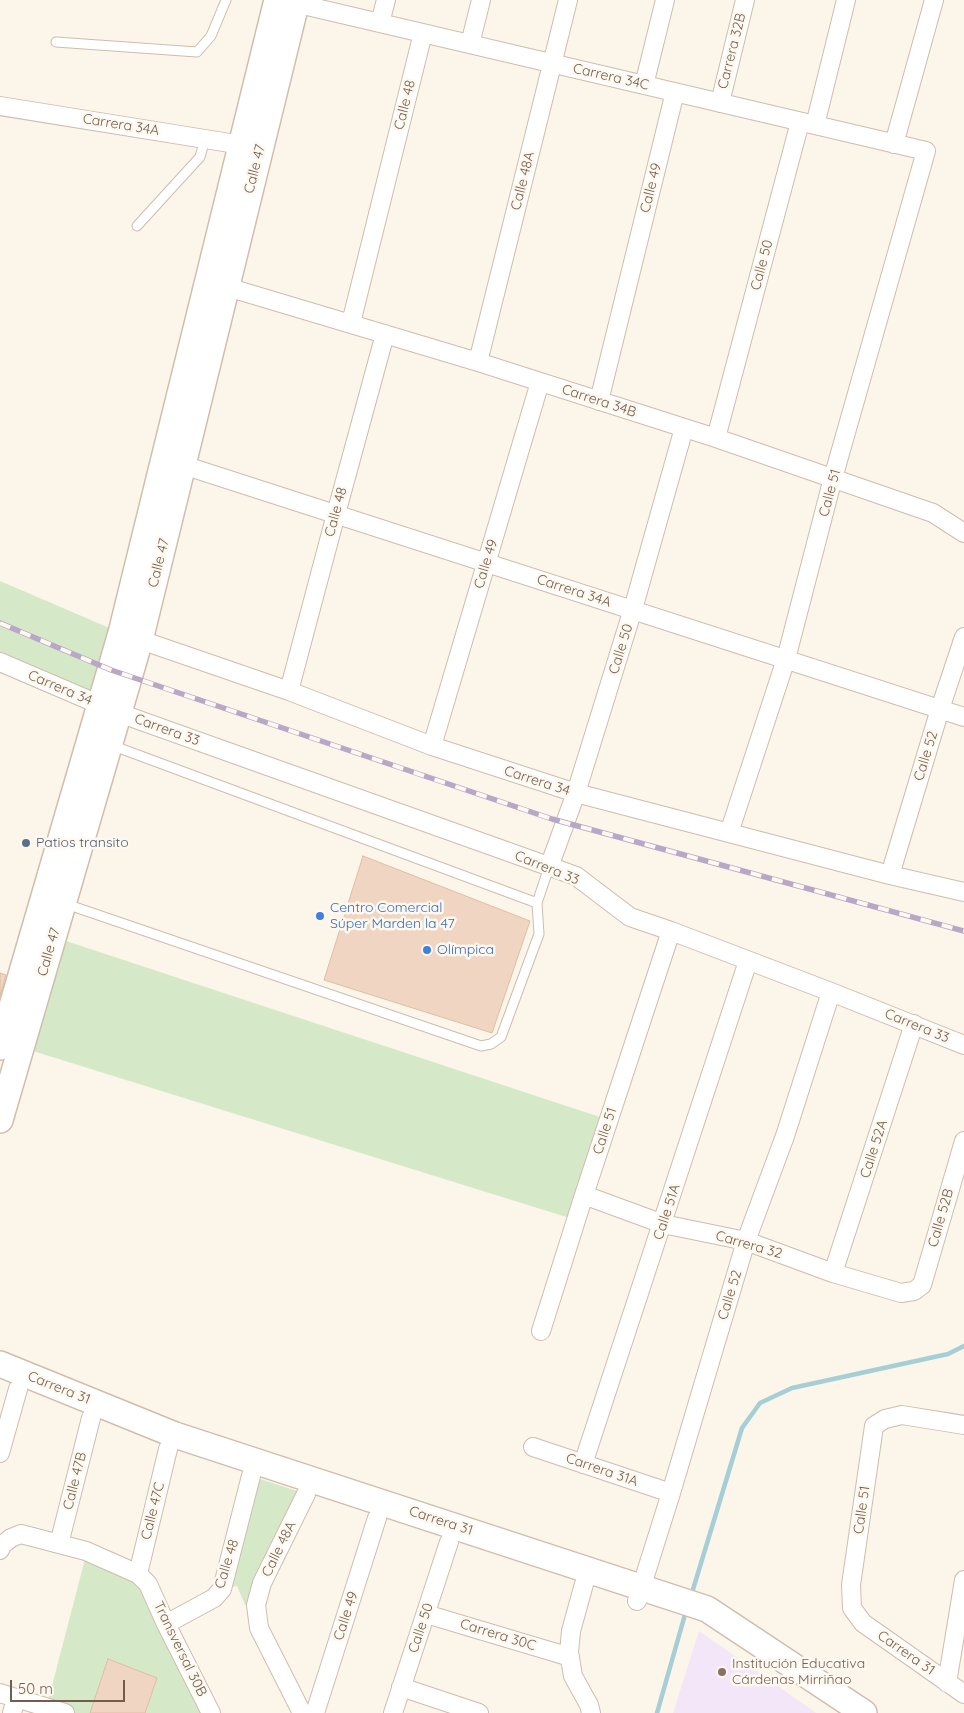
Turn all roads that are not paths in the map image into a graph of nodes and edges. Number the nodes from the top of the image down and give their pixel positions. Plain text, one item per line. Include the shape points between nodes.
1 (226, 0) edge
2 (386, 0) edge
3 (481, 0) edge
4 (568, 0) edge
5 (665, 0) edge
6 (745, 0) edge
7 (846, 0) edge
8 (934, 0) edge
9 (288, 1) edge
10 (380, 23) junction
11 (423, 33) junction
12 (56, 42) dead end
13 (470, 44) junction
14 (553, 63) junction
15 (644, 85) junction
16 (675, 92) junction
17 (720, 103) junction
18 (0, 106) edge
19 (807, 123) junction
20 (205, 139) junction
21 (894, 144) junction
22 (242, 145) junction
23 (926, 151) joint
24 (137, 226) dead end
25 (227, 286) junction
26 (351, 323) junction
27 (386, 334) junction
28 (478, 362) junction
29 (540, 382) junction
30 (599, 401) junction
31 (684, 428) junction
32 (716, 438) junction
33 (183, 465) junction
34 (833, 478) junction
35 (336, 514) junction
36 (964, 533) edge
37 (487, 563) junction
38 (633, 609) junction
39 (131, 636) junction
40 (964, 637) edge
41 (786, 659) junction
42 (0, 662) edge
43 (289, 692) junction
44 (110, 709) junction
45 (940, 709) junction
46 (964, 716) edge
47 (110, 744) junction
48 (432, 746) junction
49 (576, 794) junction
50 (729, 833) junction
51 (549, 866) junction
52 (890, 875) junction
53 (964, 892) edge
54 (63, 903) junction
55 (537, 903) junction
56 (671, 931) junction
57 (748, 961) junction
58 (831, 992) junction
59 (914, 1024) junction
60 (1, 1042) edge
61 (964, 1045) edge
62 (0, 1120) edge
63 (964, 1141) edge
64 (584, 1195) junction
65 (663, 1224) junction
66 (746, 1242) junction
67 (832, 1273) junction
68 (914, 1291) joint
69 (541, 1331) dead end
70 (0, 1364) edge
71 (9, 1386) edge
72 (83, 1409) junction
73 (964, 1424) edge
74 (533, 1447) dead end
75 (168, 1448) junction
76 (0, 1453) edge
77 (583, 1464) junction
78 (250, 1476) junction
79 (671, 1493) junction
80 (306, 1494) junction
81 (377, 1518) junction
82 (8, 1537) edge
83 (449, 1542) junction
84 (58, 1544) junction
85 (143, 1579) junction
86 (964, 1580) edge
87 (584, 1584) junction
88 (639, 1594) junction
89 (852, 1608) joint
90 (698, 1613) junction
91 (426, 1614) junction
92 (166, 1624) junction
93 (570, 1657) junction
94 (948, 1682) junction
95 (401, 1687) junction
96 (964, 1694) edge
97 (9, 1701) edge
98 (475, 1712) edge
99 (65, 1713) edge
100 (212, 1713) edge
101 (302, 1713) edge
102 (315, 1713) edge
103 (393, 1713) edge
104 (591, 1713) edge
105 (836, 1713) edge
106 (864, 1713) edge

1 - 12 lane via 212,36 197,52
2 - 10 street
3 - 13 street
4 - 14 street, Calle 48A
5 - 15 street
6 - 17 street, Carrera 32B
7 - 19 street, Calle 50
8 - 21 street
9 - 10 street, Carrera 34C
9 - 22 main road, Calle 47
9 - 25 main road, Calle 47
10 - 11 street, Carrera 34C
11 - 13 street, Carrera 34C
11 - 26 street, Calle 48
13 - 14 street, Carrera 34C
14 - 15 street, Carrera 34C
14 - 28 street, Calle 48A
15 - 16 street, Carrera 34C
16 - 17 street, Carrera 34C
16 - 30 street, Calle 49
17 - 19 street, Carrera 34C
18 - 20 street, Carrera 34A
19 - 21 street, Carrera 34C
19 - 32 street, Calle 50
20 - 22 street, Carrera 34A
20 - 24 lane via 200,157
21 - 23 street, Carrera 34C
22 - 39 main road, Calle 47
23 - 34 street, Calle 51
25 - 26 street, Carrera 34B
25 - 33 main road, Calle 47
26 - 27 street, Carrera 34B
27 - 28 street, Carrera 34B
27 - 35 street, Calle 48
28 - 29 street, Carrera 34B
29 - 30 street, Carrera 34B
29 - 37 street, Calle 49
30 - 31 street, Carrera 34B
31 - 32 street, Carrera 34B
31 - 38 street, Calle 50
32 - 34 street, Carrera 34B
33 - 35 street, Carrera 34A
33 - 39 main road, Calle 47
34 - 36 street, Carrera 34B via 933,513
34 - 41 street, Calle 51
35 - 37 street, Carrera 34A
35 - 43 street, Calle 48
37 - 38 street, Carrera 34A
37 - 48 street, Calle 49
38 - 41 street, Carrera 34A
38 - 49 street, Calle 50
39 - 43 street, Carrera 34
39 - 44 main road, Calle 47
40 - 45 street, Calle 52
41 - 45 street, Carrera 34A
41 - 50 street, Calle 51
42 - 44 street, Carrera 34
43 - 48 street, Carrera 34
44 - 47 main road, Calle 47
44 - 51 street, Carrera 33
44 - 60 main road, Calle 47
45 - 46 street, Carrera 34A
45 - 52 street, Calle 52
47 - 54 main road, Calle 47
47 - 55 lane
48 - 49 street, Carrera 34
49 - 50 street, Carrera 34
49 - 51 street, Calle 50
50 - 52 street, Carrera 34
51 - 55 lane
51 - 56 street, Carrera 33 via 576,876 630,917
52 - 53 street, Carrera 34
54 - 55 lane via 480,1046 501,1037 538,934
54 - 62 main road, Calle 47
56 - 57 street, Carrera 33
56 - 64 street, Calle 51
57 - 58 street, Carrera 33
57 - 65 street, Calle 51A
58 - 59 street, Carrera 33
58 - 66 street, Calle 52 via 785,1136
59 - 61 street, Carrera 33
59 - 67 street, Calle 52A
63 - 68 street, Calle 52B via 922,1284
64 - 65 street, Carrera 32
64 - 69 street, Calle 51
65 - 66 street, Carrera 32
65 - 77 street, Calle 51A
66 - 67 street, Carrera 32
66 - 79 street, Calle 52
67 - 68 street, Carrera 32 via 901,1293
70 - 72 main road, Carrera 31
71 - 72 main road, Carrera 31
71 - 76 street
72 - 75 main road, Carrera 31
72 - 84 street, Calle 47B
72 - 88 main road, Carrera 31 via 175,1435
73 - 89 street, Calle 51 via 902,1415 874,1426 851,1585
74 - 77 street, Carrera 31A
75 - 78 main road, Carrera 31
75 - 85 street, Calle 47C
77 - 79 street, Carrera 31A
78 - 80 main road, Carrera 31
78 - 92 street, Calle 48 via 222,1589 214,1598
79 - 88 street, Calle 52
80 - 81 main road, Carrera 31
80 - 101 street, Calle 48A via 262,1583 256,1605 260,1628
81 - 83 main road, Carrera 31
81 - 102 street, Calle 49
82 - 84 street
83 - 87 main road, Carrera 31
83 - 91 street, Calle 50
84 - 85 street via 86,1551
85 - 92 street, Transversal 30B
86 - 94 street
87 - 88 main road, Carrera 31
87 - 93 street via 571,1632
88 - 90 main road, Carrera 31
89 - 94 street, Carrera 31 via 863,1623
90 - 105 main road, Carrera 31 via 714,1629
90 - 106 main road, Carrera 31 via 707,1608
91 - 93 street, Carrera 30C
91 - 95 street, Calle 50
92 - 100 street, Transversal 30B
93 - 104 street via 573,1676
94 - 96 street, Carrera 31
95 - 98 street
95 - 103 street, Calle 50
97 - 99 street

